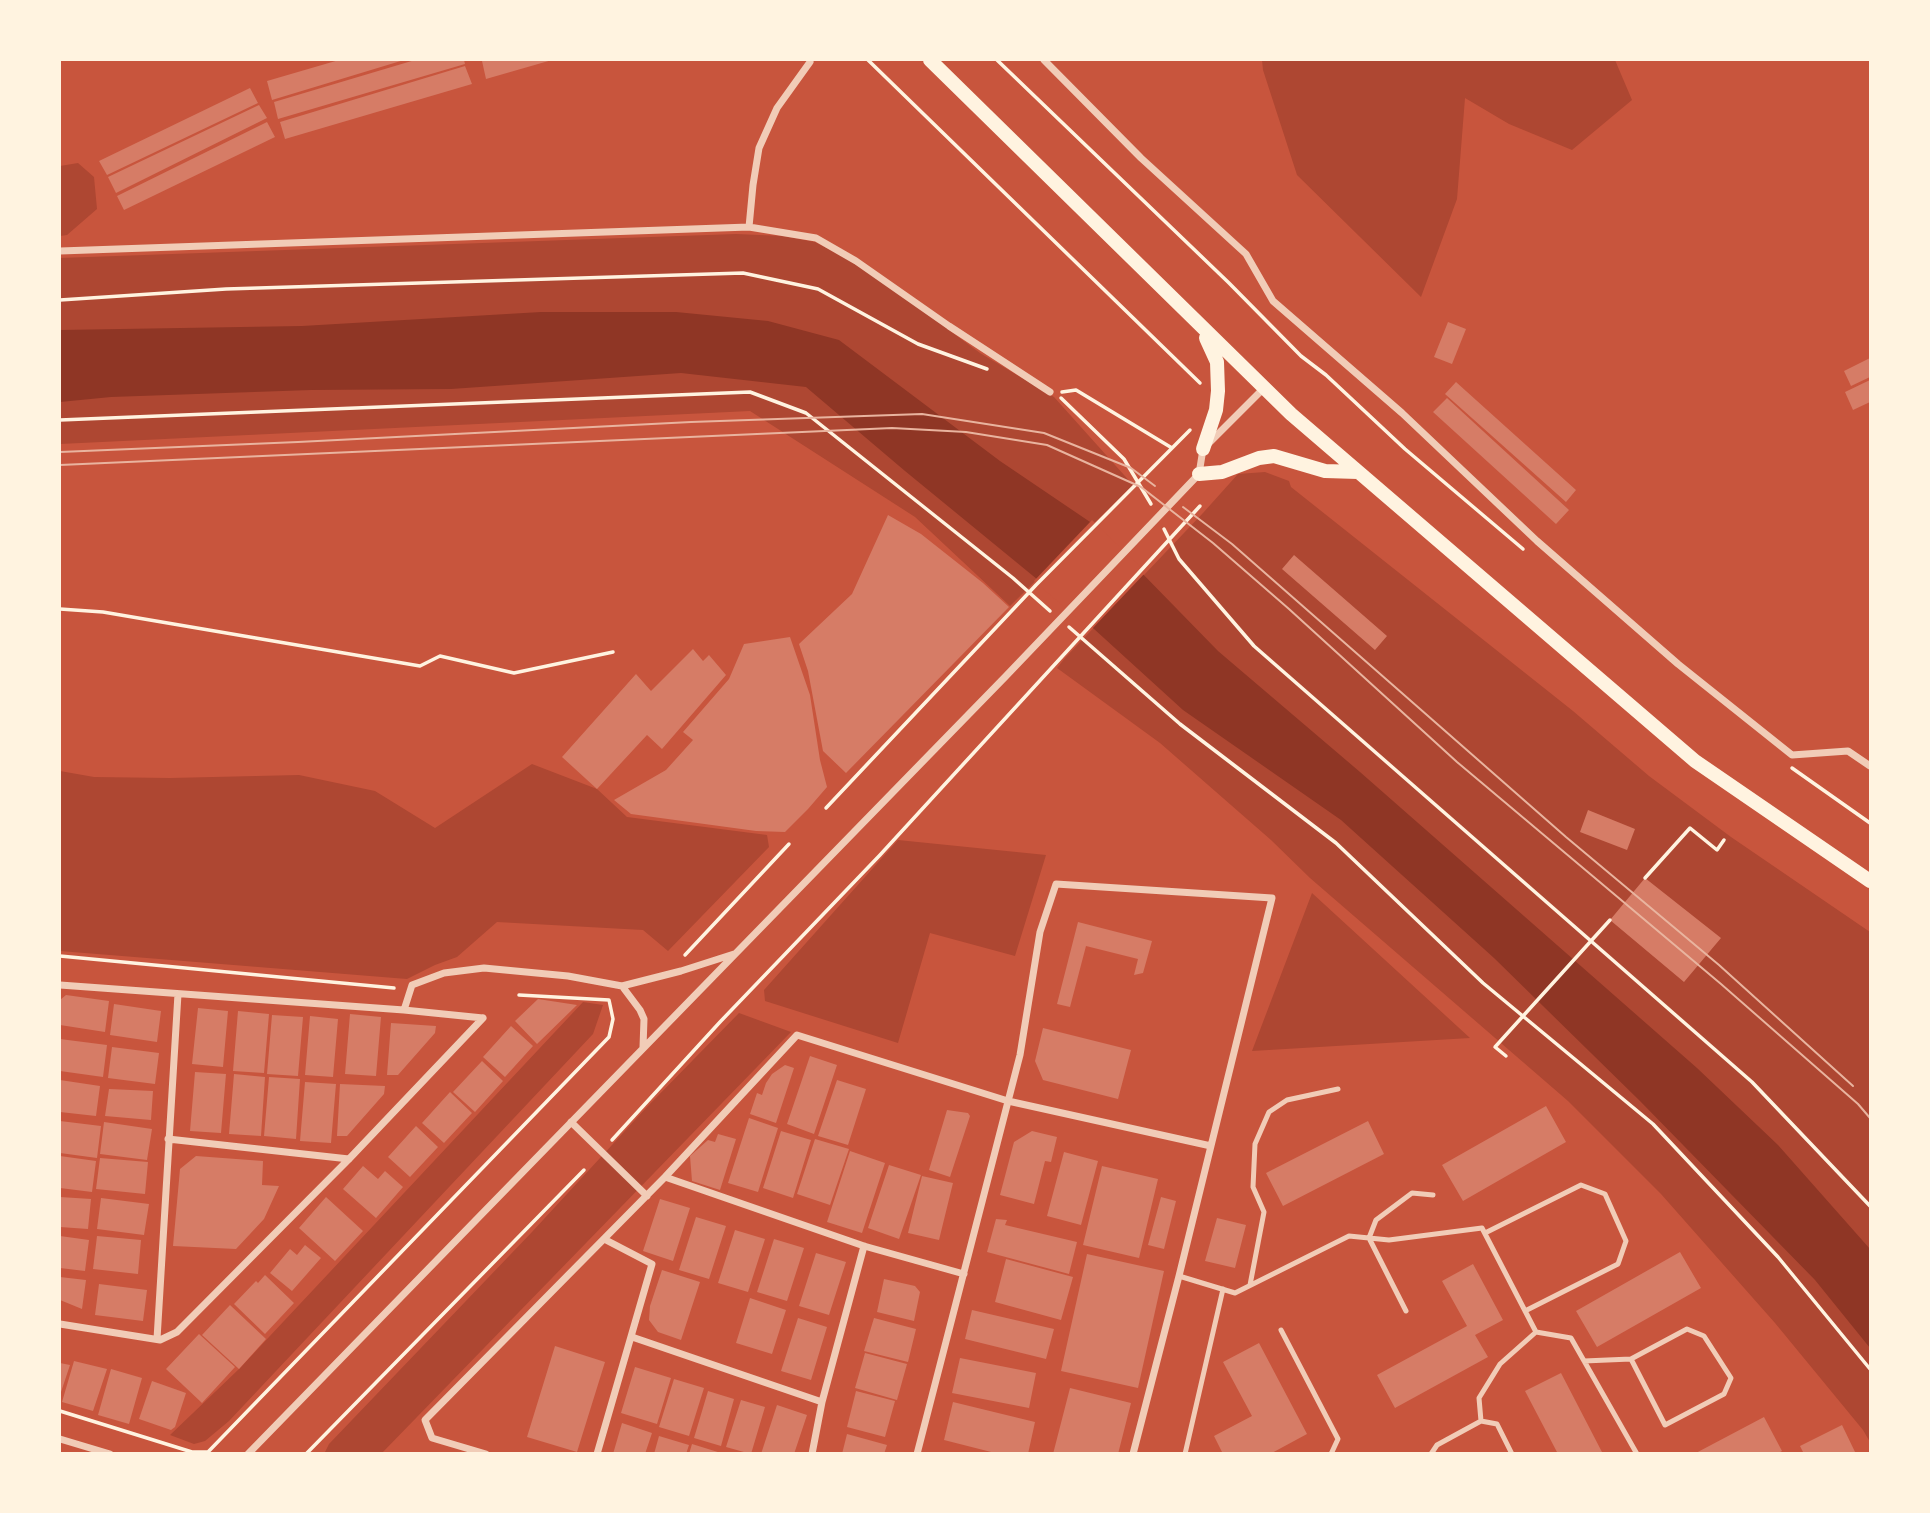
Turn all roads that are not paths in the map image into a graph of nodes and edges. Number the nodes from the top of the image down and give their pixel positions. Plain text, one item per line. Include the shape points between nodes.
1 (930, 60) edge
2 (1044, 60) edge
3 (810, 62) dead end
4 (749, 226) junction
5 (60, 251) edge
6 (1203, 330) junction
7 (1264, 388) junction
8 (1053, 392) road end
9 (1203, 449) junction
10 (1358, 472) junction
11 (1199, 474) junction
12 (1871, 766) edge
13 (1871, 881) edge
14 (734, 954) junction
15 (60, 985) edge
16 (622, 986) junction
17 (178, 994) junction
18 (404, 1010) junction
19 (643, 1047) junction
20 (1338, 1088) dead end
21 (1008, 1101) junction
22 (571, 1122) junction
23 (168, 1139) junction
24 (1211, 1146) junction
25 (349, 1159) junction
26 (665, 1178) junction
27 (1433, 1195) dead end
28 (647, 1196) junction
29 (1485, 1233) junction
30 (1368, 1238) junction
31 (604, 1239) junction
32 (864, 1246) junction
33 (964, 1274) junction
34 (1180, 1276) junction
35 (1250, 1285) junction
36 (1223, 1289) junction
37 (1406, 1311) dead end
38 (1525, 1311) junction
39 (60, 1324) edge
40 (1281, 1330) dead end
41 (1536, 1332) junction
42 (632, 1337) junction
43 (157, 1339) junction
44 (1631, 1360) junction
45 (1584, 1361) junction
46 (822, 1402) junction
47 (1481, 1421) junction
48 (60, 1439) edge
49 (110, 1454) edge
50 (248, 1454) edge
51 (485, 1454) edge
52 (597, 1454) edge
53 (812, 1454) edge
54 (917, 1454) edge
55 (1133, 1454) edge
56 (1185, 1454) edge
57 (1331, 1454) edge
58 (1431, 1454) edge
59 (1512, 1454) edge
60 (1637, 1454) edge

1 - 6 main road
2 - 12 street via 1140,158 1246,254 1273,301 1678,664 1792,755 1848,751
3 - 4 street via 777,107 759,148
4 - 5 street
4 - 8 street via 816,238
6 - 7 main road
6 - 9 main road via 1217,362 1218,391
7 - 9 street
7 - 10 main road
9 - 11 street
10 - 11 main road via 1325,471 1274,456
10 - 13 main road via 1695,761
11 - 14 street
14 - 16 street
14 - 19 street
15 - 17 street
16 - 18 street via 484,968 444,972 412,985
16 - 19 street via 644,1019
17 - 18 street
17 - 23 street
18 - 25 street via 483,1018
19 - 22 street
20 - 35 lane via 1287,1100 1269,1112 1259,1133 1253,1187 1264,1212
21 - 24 street
21 - 24 street via 1040,932 1056,884 1272,898
21 - 26 street via 797,1035
21 - 33 street
22 - 28 street
22 - 50 street
23 - 25 street
23 - 43 street
24 - 34 street
25 - 43 street via 177,1332
26 - 28 street
26 - 32 street
27 - 30 lane via 1412,1193 1376,1220
28 - 31 street
29 - 30 lane via 1482,1228 1389,1240
29 - 38 lane
29 - 38 lane via 1581,1185 1605,1194 1626,1241 1618,1264
30 - 35 lane via 1349,1236
30 - 37 lane
31 - 42 street via 652,1264
31 - 51 street via 425,1420 432,1438
32 - 33 street
32 - 46 street
33 - 54 street
34 - 36 lane
34 - 55 street
35 - 36 lane via 1235,1293
36 - 56 lane
38 - 41 lane
39 - 43 street
40 - 57 lane via 1338,1439
41 - 45 lane via 1571,1338
41 - 47 lane via 1500,1364 1479,1398
42 - 46 street
42 - 52 street
44 - 44 lane via 1665,1425 1724,1394 1731,1378 1704,1336 1687,1329
44 - 45 lane
45 - 60 lane
46 - 53 street
47 - 58 lane via 1437,1445
47 - 59 lane via 1497,1423
48 - 49 street

